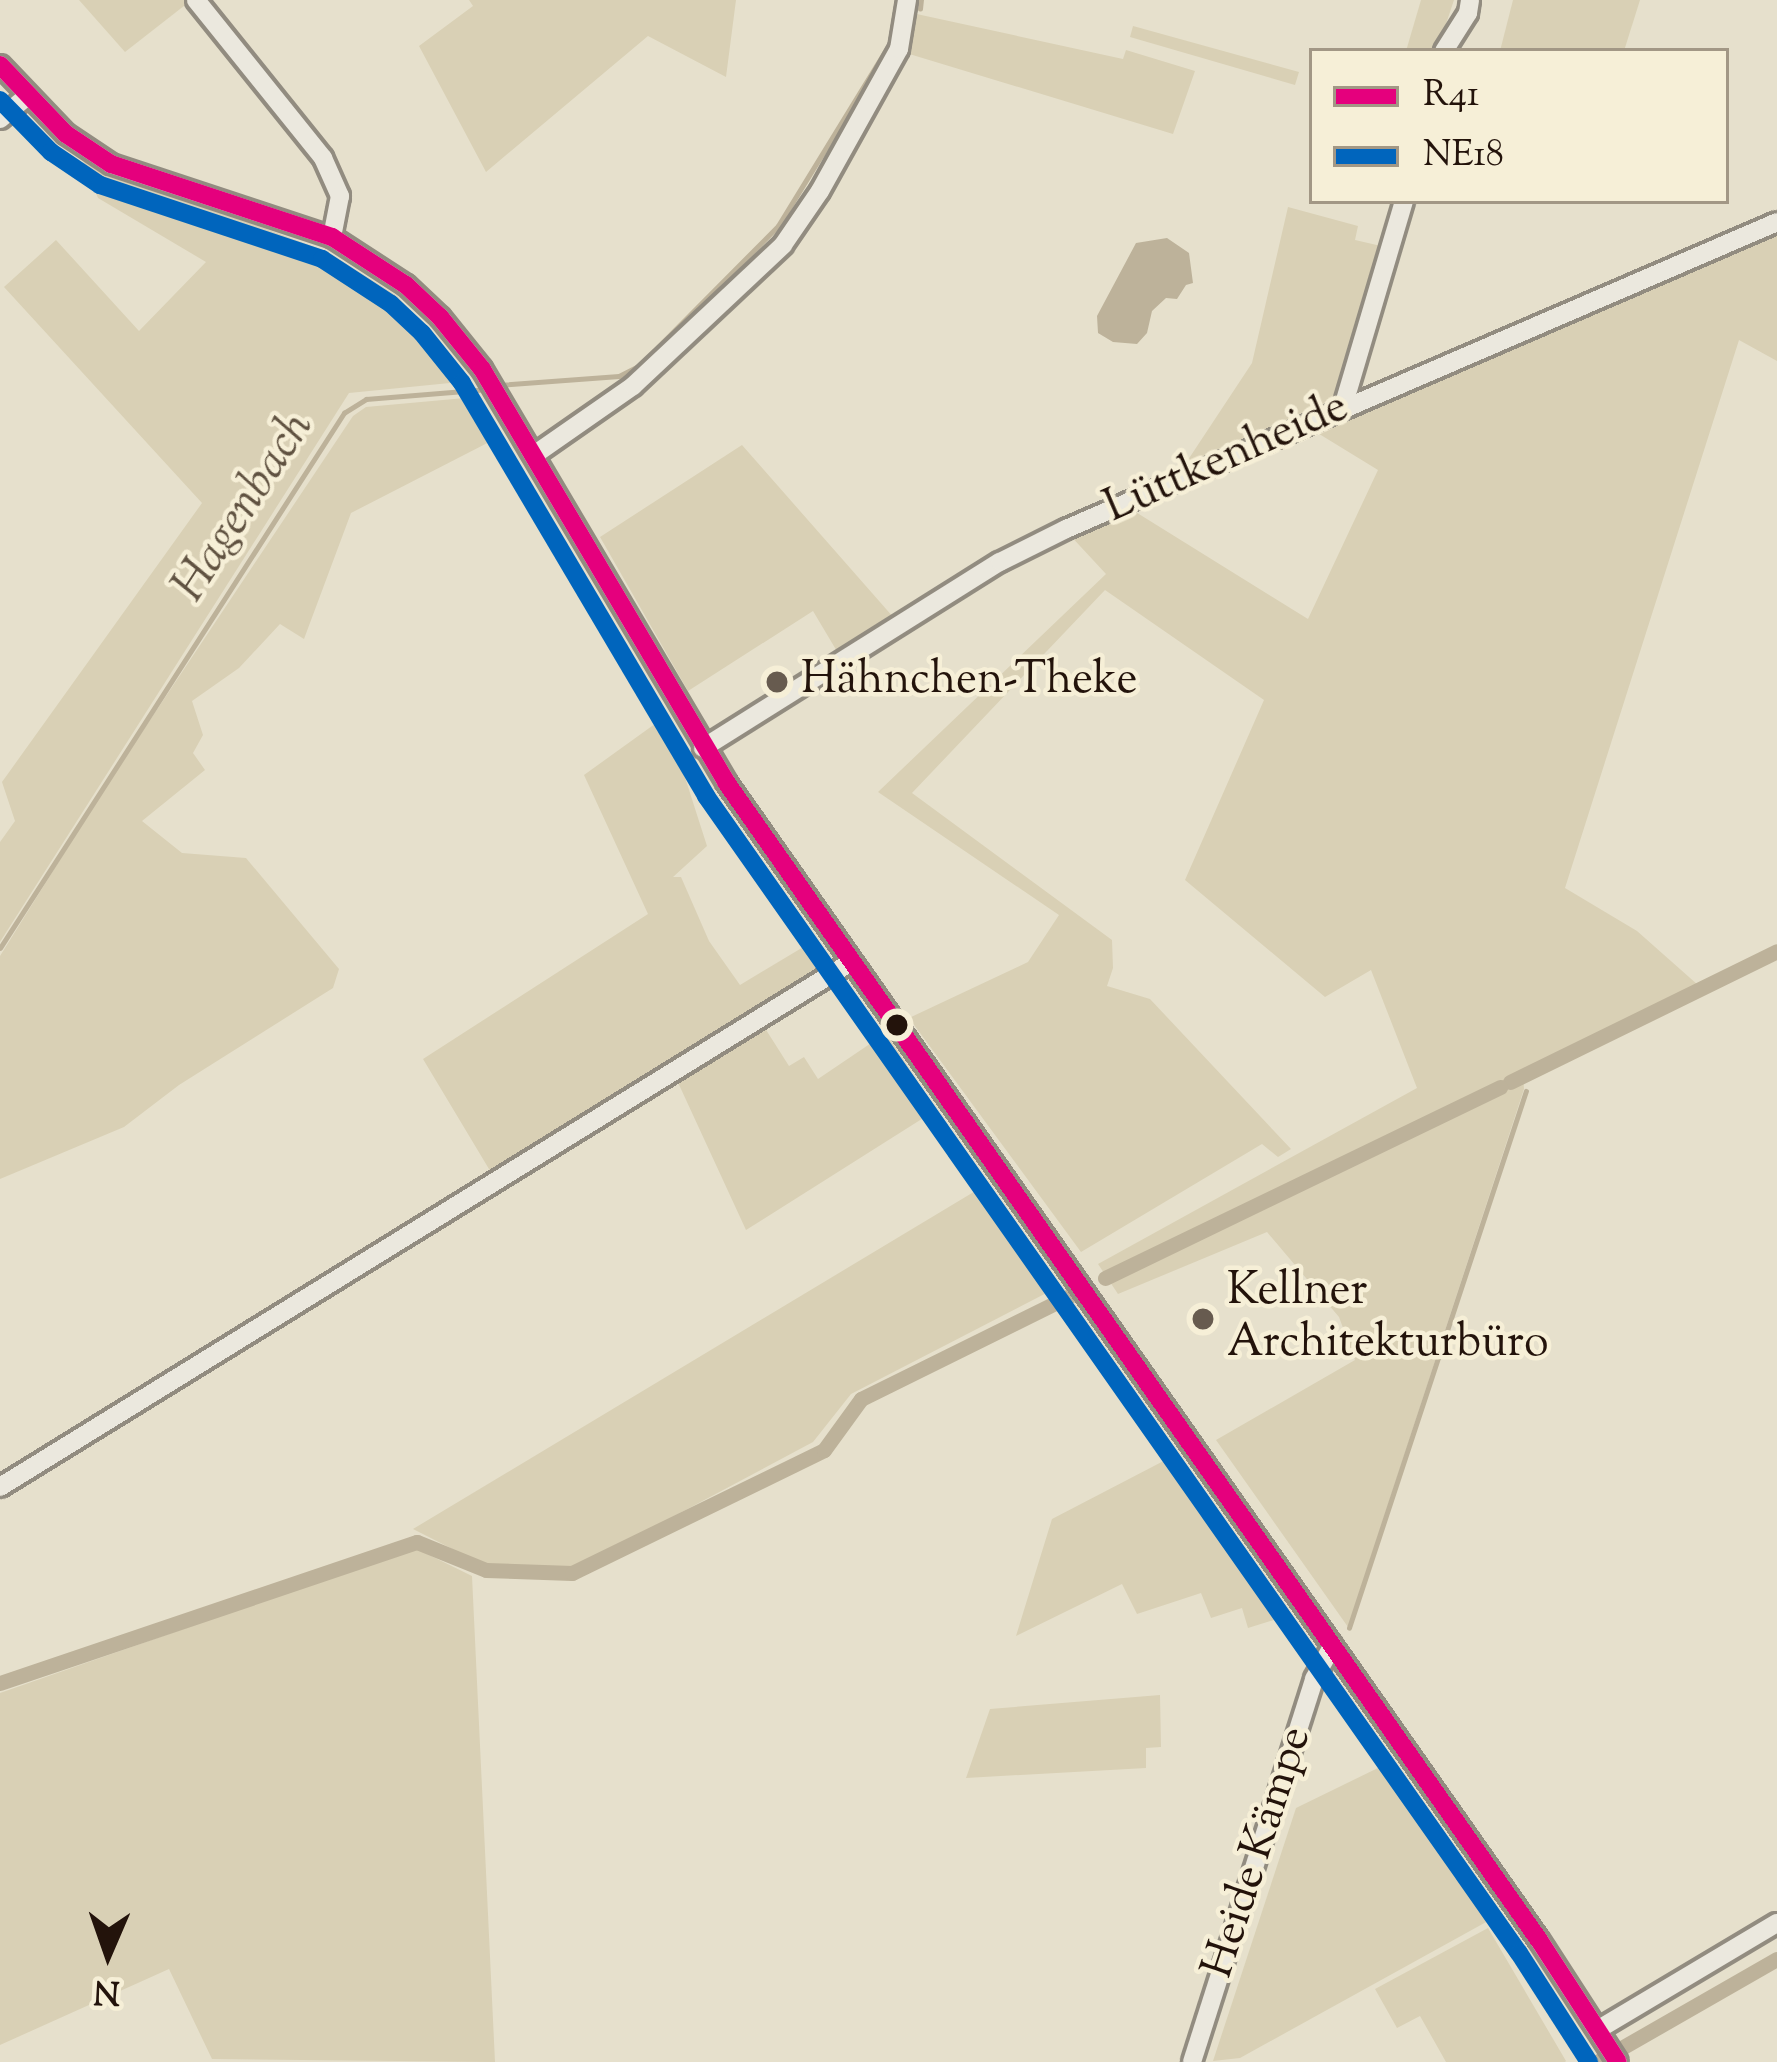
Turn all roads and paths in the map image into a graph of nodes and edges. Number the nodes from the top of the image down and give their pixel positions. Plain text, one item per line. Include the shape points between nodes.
1 (196, 0) edge
2 (907, 0) edge
3 (1470, 0) edge
4 (1446, 48) edge
5 (0, 65) edge
6 (27, 96) junction
7 (0, 119) edge
8 (1403, 204) edge
9 (1777, 222) edge
10 (332, 237) junction
11 (1343, 407) junction
12 (534, 455) junction
13 (703, 748) junction
14 (851, 962) junction
15 (0, 1486) edge
16 (1332, 1646) junction
17 (1777, 1923) edge
18 (1609, 2046) edge
19 (1192, 2062) edge

1 - 10 street via 323,158 340,196
2 - 12 street via 895,58 820,191 764,268 633,386
3 - 4 street
5 - 6 street
6 - 7 street
6 - 10 street via 111,164
8 - 11 street
9 - 11 street, Lüttkenheide
10 - 12 street via 406,285 482,369
11 - 13 street, Lüttkenheide via 1000,562
12 - 13 street
13 - 14 street
14 - 15 street
14 - 16 street
16 - 18 street
16 - 19 street, Heide Kämpe via 1314,1679
17 - 18 street

